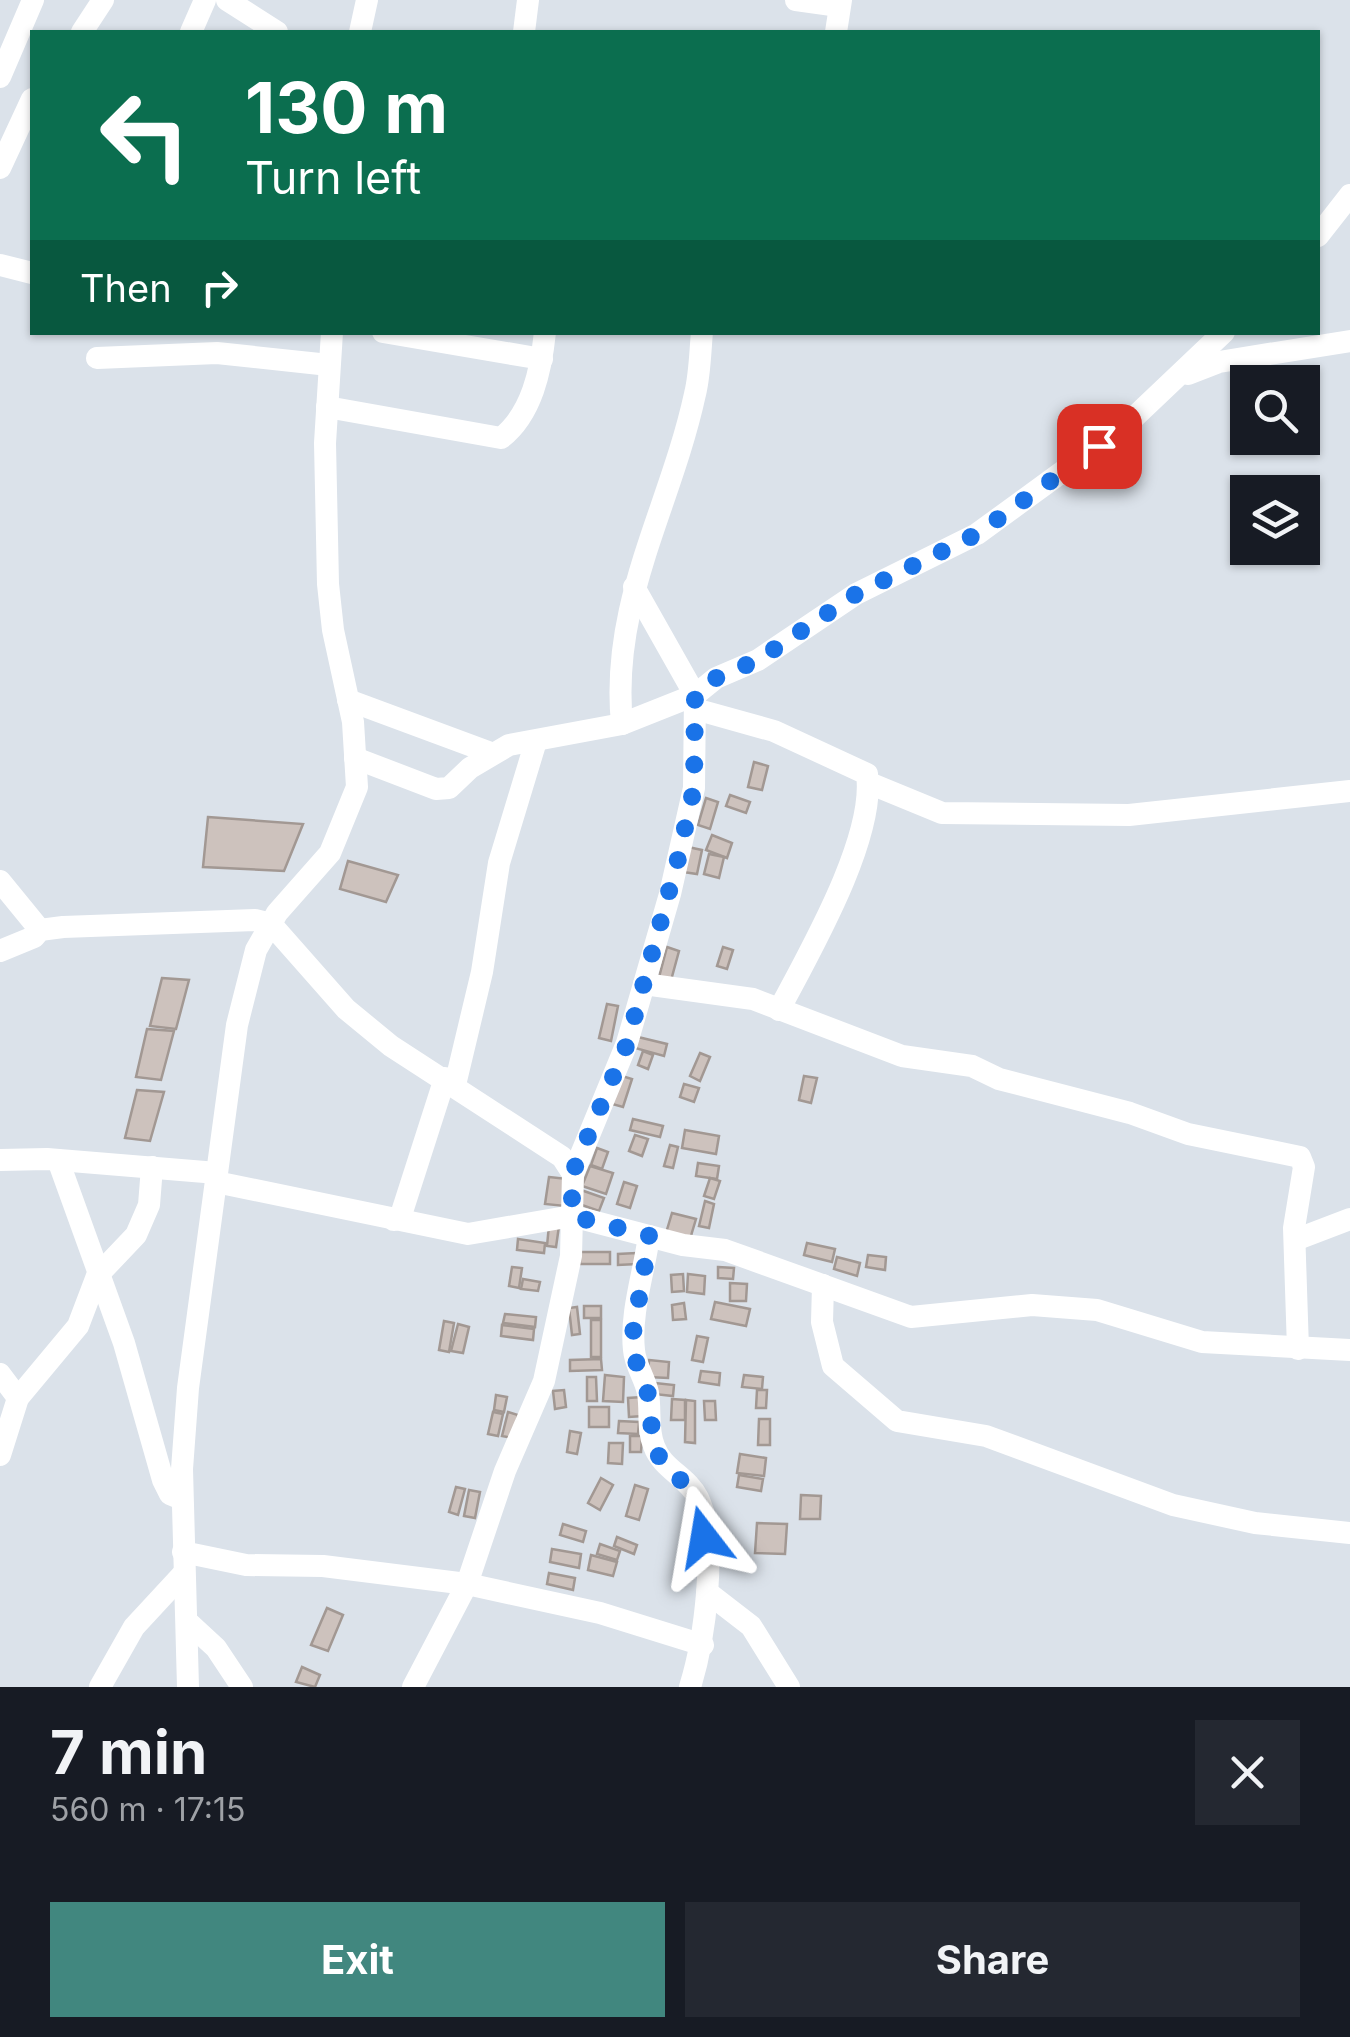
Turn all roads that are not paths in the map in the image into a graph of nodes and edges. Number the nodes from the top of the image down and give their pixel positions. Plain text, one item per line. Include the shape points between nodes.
1 (34, 0) edge
2 (103, 0) edge
3 (205, 0) edge
4 (227, 0) edge
5 (367, 0) edge
6 (528, 0) edge
7 (796, 0) edge
8 (840, 3) edge
9 (83, 30) edge
10 (193, 30) edge
11 (272, 30) edge
12 (360, 30) edge
13 (524, 30) edge
14 (836, 30) edge
15 (0, 77) edge
16 (30, 103) edge
17 (0, 168) edge
18 (1348, 207) edge
19 (1320, 234) edge
20 (0, 266) edge
21 (30, 273) edge
22 (332, 335) edge
23 (414, 335) edge
24 (546, 335) edge
25 (702, 335) edge
26 (1221, 335) edge
27 (446, 338) edge
28 (1350, 341) edge
29 (217, 343) edge
30 (97, 358) dead end
31 (542, 358) junction
32 (329, 365) junction
33 (1175, 380) junction
34 (327, 407) junction
35 (634, 586) junction
36 (348, 700) junction
37 (695, 702) junction
38 (622, 724) junction
39 (536, 741) junction
40 (491, 753) junction
41 (355, 758) junction
42 (869, 784) junction
43 (1350, 791) edge
44 (0, 881) edge
45 (271, 924) junction
46 (40, 930) junction
47 (0, 951) edge
48 (644, 984) junction
49 (779, 1010) junction
50 (450, 1082) junction
51 (0, 1160) edge
52 (58, 1160) junction
53 (152, 1168) junction
54 (572, 1174) junction
55 (217, 1178) junction
56 (572, 1216) junction
57 (1350, 1219) edge
58 (394, 1220) junction
59 (650, 1236) junction
60 (1295, 1240) junction
61 (98, 1276) junction
62 (823, 1285) junction
63 (1298, 1349) junction
64 (1350, 1350) edge
65 (0, 1374) edge
66 (18, 1398) junction
67 (0, 1455) edge
68 (182, 1498) junction
69 (1350, 1533) edge
70 (183, 1562) junction
71 (467, 1584) junction
72 (707, 1592) junction
73 (190, 1624) junction
74 (703, 1645) junction
75 (100, 1687) edge
76 (188, 1687) edge
77 (242, 1687) edge
78 (413, 1687) edge
79 (690, 1687) edge
80 (789, 1687) edge

1 - 15 street
2 - 9 street
3 - 10 street
4 - 11 street
5 - 12 street
6 - 13 street
7 - 8 street
8 - 14 street
16 - 17 street
18 - 19 street
20 - 21 street
22 - 32 street
23 - 27 street
24 - 31 street
25 - 35 street via 696,393
26 - 33 street
27 - 31 street
28 - 33 street via 1219,362
29 - 30 street
29 - 32 street
31 - 34 street via 529,402 501,438
32 - 34 street
33 - 37 street via 1125,426 977,534 856,594 758,660 716,678
34 - 36 street via 328,584
35 - 37 street
35 - 38 street via 617,676
36 - 40 street
36 - 41 street
37 - 38 street
37 - 42 street via 860,769
37 - 48 street via 694,788
38 - 39 street
39 - 40 street
39 - 50 street via 499,863 482,972
40 - 41 street via 449,788 436,789
41 - 45 street via 357,787 330,852
42 - 43 street via 942,812 1129,815
42 - 49 street via 847,878
44 - 46 street
45 - 46 street
45 - 50 street via 346,1009
45 - 55 street via 256,950 236,1025
46 - 47 street
48 - 49 street via 723,992
48 - 54 street via 627,1044
49 - 60 street via 902,1056 972,1066 1188,1134 1300,1157
50 - 54 street via 562,1157
50 - 58 street
51 - 52 street
52 - 53 street
52 - 61 street
53 - 55 street
53 - 61 street via 149,1206 136,1235
54 - 56 street
55 - 58 street
55 - 68 street via 188,1388
56 - 58 street via 468,1234
56 - 59 street
56 - 71 street via 571,1256 544,1382
57 - 60 street
59 - 62 street via 725,1250
59 - 72 street via 634,1356 648,1394 654,1448 702,1509
60 - 63 street
61 - 66 street via 78,1326
61 - 68 street via 163,1480 170,1494
62 - 63 street via 910,1317 1032,1306 1097,1310 1202,1342
62 - 69 street via 822,1322 833,1366 897,1421 986,1436 1173,1504 1255,1523
63 - 64 street
65 - 66 street
66 - 67 street
68 - 70 street
70 - 71 street via 322,1566
70 - 73 street
70 - 75 street
71 - 74 street via 600,1613
71 - 78 street
72 - 74 street
72 - 80 street via 752,1626
73 - 76 street
73 - 77 street
74 - 79 street

